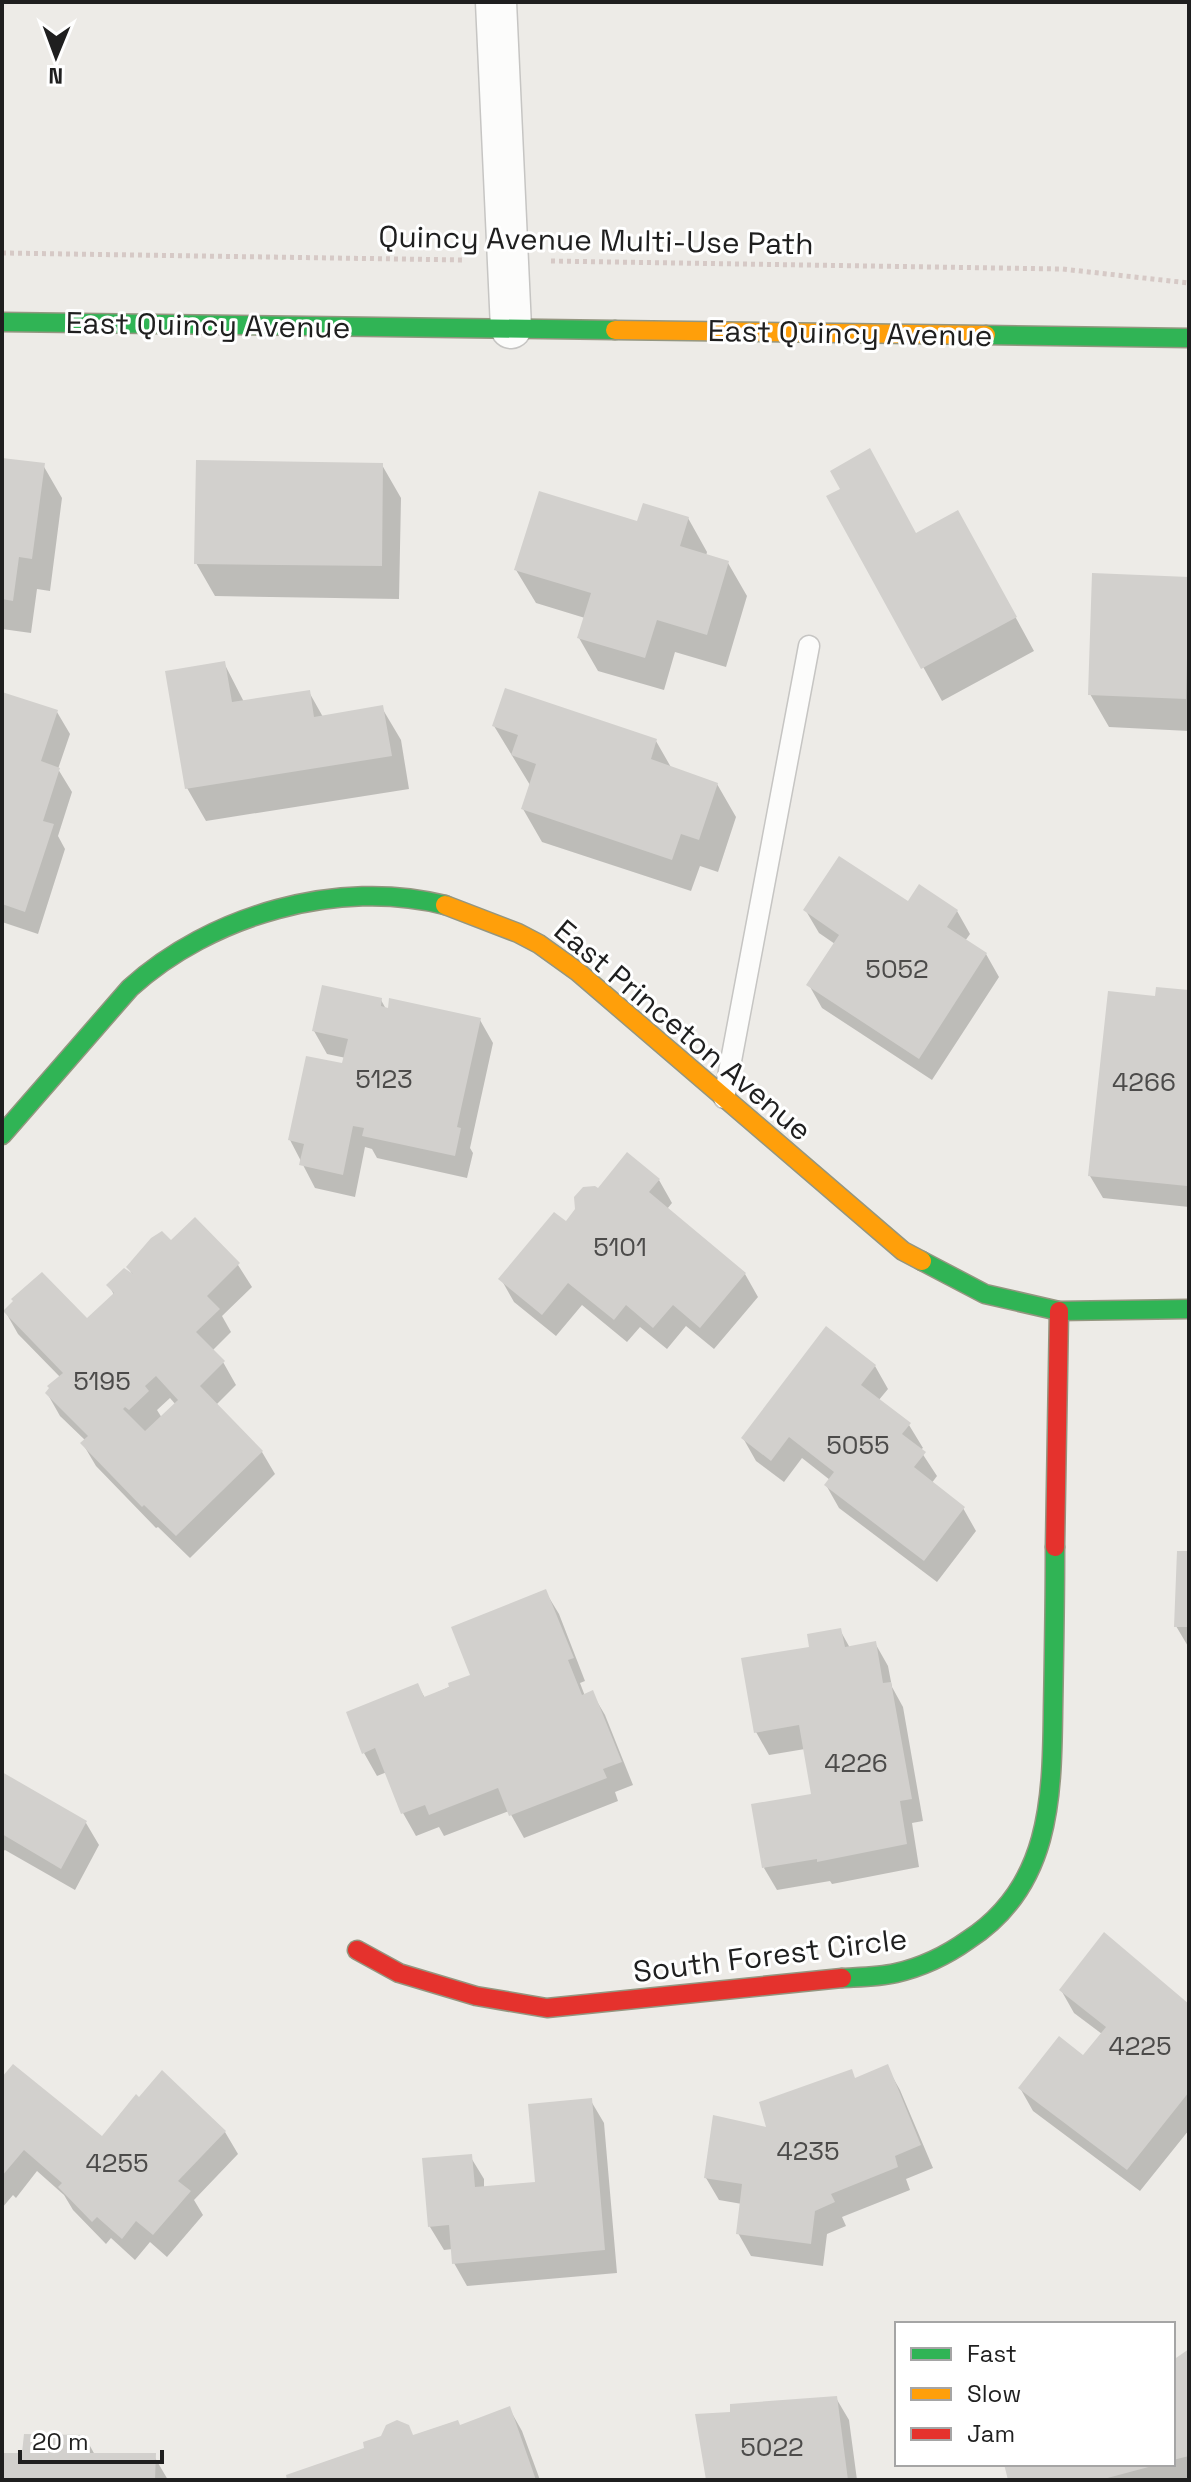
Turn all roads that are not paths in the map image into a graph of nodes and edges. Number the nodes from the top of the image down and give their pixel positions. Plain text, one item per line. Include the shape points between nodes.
1 (496, 2) edge
2 (2, 322) edge
3 (511, 328) junction
4 (1189, 338) edge
5 (809, 646) dead end
6 (724, 1098) junction
7 (2, 1135) edge
8 (1189, 1309) edge
9 (1059, 1311) junction
10 (357, 1950) dead end

1 - 3 street
2 - 3 street, East Quincy Avenue
3 - 4 street, East Quincy Avenue
5 - 6 lane
6 - 7 street, East Princeton Avenue via 535,941 476,914 402,897 359,896 245,920 147,973 111,1007
6 - 9 street, East Princeton Avenue via 903,1251 985,1294
8 - 9 street, East Princeton Avenue
9 - 10 street, South Forest Circle via 1052,1768 1045,1826 1033,1865 1012,1901 984,1930 940,1959 896,1973 547,2008 476,1996 399,1973

